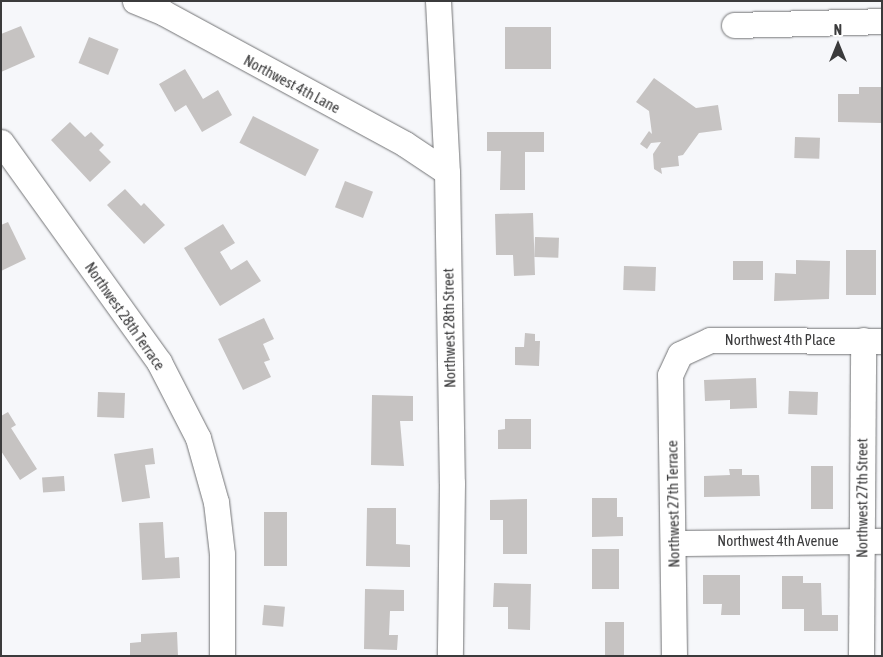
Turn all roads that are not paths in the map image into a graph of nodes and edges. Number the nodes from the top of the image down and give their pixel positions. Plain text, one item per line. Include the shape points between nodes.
1 (135, 1) edge
2 (438, 1) edge
3 (882, 21) edge
4 (734, 25) dead end
5 (1, 142) edge
6 (446, 172) junction
7 (873, 340) edge
8 (680, 354) joint
9 (872, 541) edge
10 (674, 543) junction
11 (222, 656) edge
12 (450, 656) edge
13 (674, 656) edge
14 (861, 656) edge

1 - 6 street, Northwest 4th Lane via 164,13 405,144
2 - 6 street, Northwest 28th Street
3 - 4 street
5 - 11 street, Northwest 28th Terrace via 159,362 198,438 218,519 222,554
6 - 12 street, Northwest 28th Street via 452,483
7 - 8 street, Northwest 4th Place via 710,340
7 - 9 street, Northwest 27th Street
8 - 10 street, Northwest 27th Terrace via 670,375
9 - 10 street, Northwest 4th Avenue
9 - 14 street, Northwest 27th Street
10 - 13 street, Northwest 27th Terrace

